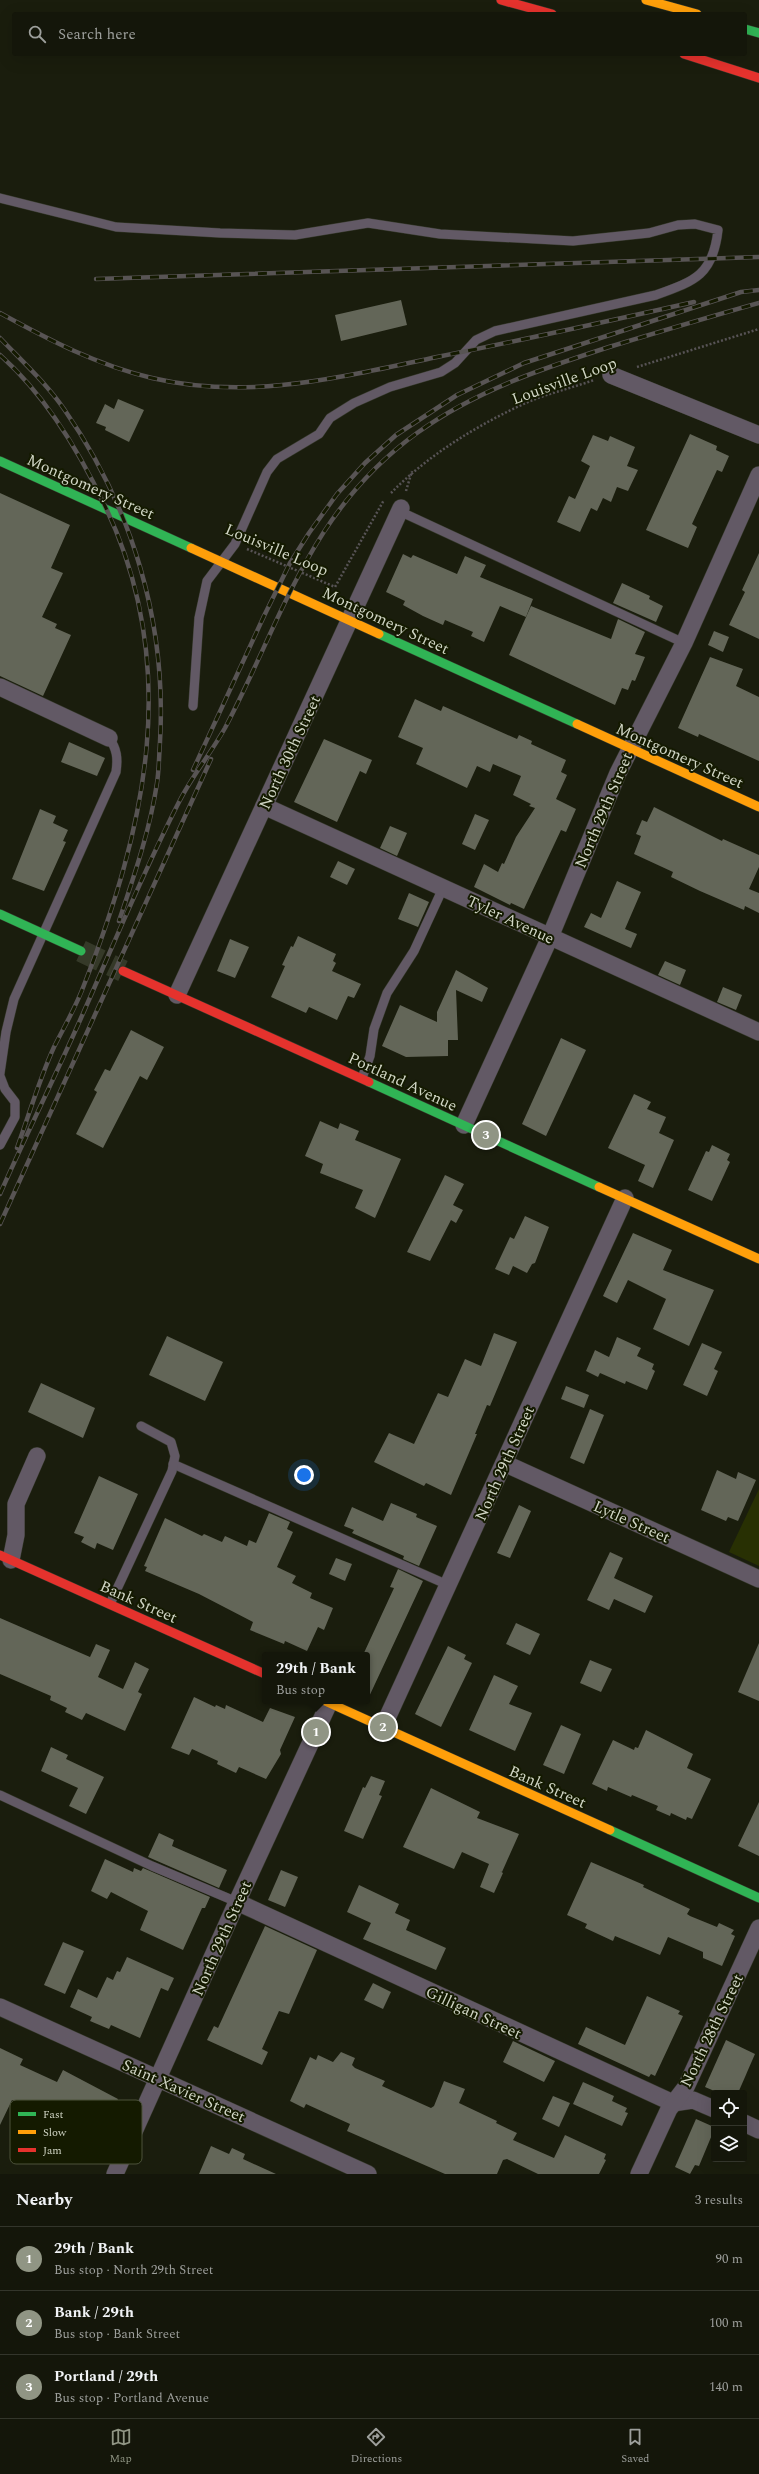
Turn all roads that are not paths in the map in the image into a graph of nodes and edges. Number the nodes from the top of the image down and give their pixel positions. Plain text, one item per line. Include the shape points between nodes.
1 (500, 0) edge
2 (646, 0) edge
3 (545, 12) edge
4 (689, 12) edge
5 (747, 30) edge
6 (759, 33) edge
7 (690, 56) edge
8 (759, 78) edge
9 (0, 198) edge
10 (611, 375) road end
11 (759, 435) edge
12 (0, 461) edge
13 (759, 475) edge
14 (400, 510) joint
15 (221, 561) junction
16 (349, 620) junction
17 (684, 643) junction
18 (0, 687) edge
19 (193, 706) dead end
20 (109, 738) joint
21 (630, 748) junction
22 (264, 806) junction
23 (759, 807) edge
24 (443, 888) junction
25 (0, 914) edge
26 (42, 933) junction
27 (550, 937) junction
28 (81, 951) tunnel mouth
29 (123, 971) tunnel mouth
30 (177, 995) junction
31 (759, 1032) edge
32 (0, 1074) edge
33 (362, 1078) junction
34 (464, 1125) junction
35 (0, 1145) edge
36 (624, 1198) junction
37 (759, 1259) edge
38 (141, 1426) dead end
39 (37, 1456) dead end
40 (504, 1463) junction
41 (173, 1464) junction
42 (6, 1557) edge
43 (759, 1579) edge
44 (448, 1585) junction
45 (110, 1604) junction
46 (262, 1673) edge
47 (326, 1704) edge
48 (331, 1704) edge
49 (383, 1727) junction
50 (0, 1795) edge
51 (759, 1898) edge
52 (236, 1902) junction
53 (759, 1928) edge
54 (0, 2007) edge
55 (158, 2078) junction
56 (673, 2103) junction
57 (711, 2109) edge
58 (142, 2114) edge
59 (747, 2124) edge
60 (759, 2130) edge
61 (119, 2164) edge
62 (115, 2174) edge
63 (368, 2174) edge
64 (639, 2174) edge

1 - 3 main road
2 - 4 main road
5 - 6 main road
7 - 8 main road
9 - 15 lane via 116,227 220,233 295,235 368,223 440,234 573,241 649,233 678,225 695,224 718,230 716,250 700,276 682,286 656,295 495,331 476,340 455,363 441,372 390,387 354,403 330,418 318,434 277,459 266,472 235,544
10 - 11 street
12 - 15 main road, Montgomery Street
13 - 17 street, North 29th Street
14 - 16 street, North 30th Street
14 - 17 lane
15 - 16 main road, Montgomery Street
15 - 19 lane via 207,581 199,618
16 - 21 main road, Montgomery Street
16 - 22 street, North 30th Street
17 - 21 street, North 29th Street
18 - 20 street
20 - 26 lane via 115,746 118,760 116,772
21 - 23 main road, Montgomery Street
21 - 27 street, North 29th Street
22 - 24 street, Tyler Avenue
22 - 30 street, North 30th Street
24 - 27 street, Tyler Avenue
24 - 33 lane via 414,951 387,993 374,1029 370,1056
25 - 26 main road
26 - 28 main road
26 - 32 lane via 14,999
27 - 31 street, Tyler Avenue
27 - 34 street, North 29th Street
29 - 30 main road, Portland Avenue
30 - 33 main road, Portland Avenue
32 - 35 lane via 4,1089 15,1102 15,1117
33 - 34 main road, Portland Avenue
34 - 36 main road, Portland Avenue
36 - 37 main road, Portland Avenue
36 - 40 street, North 29th Street
38 - 41 lane via 171,1442 175,1456
39 - 42 street via 16,1504 16,1535
40 - 43 street, Lytle Street
40 - 44 street, North 29th Street
41 - 44 lane
41 - 45 lane
42 - 45 main road, Bank Street
44 - 49 street, North 29th Street
45 - 46 main road, Bank Street
47 - 52 street, North 29th Street
48 - 49 main road, Bank Street
49 - 51 main road, Bank Street
50 - 52 lane
52 - 55 street, North 29th Street
52 - 56 street, Gilligan Street
53 - 56 street, North 28th Street via 686,2087
54 - 55 street, Saint Xavier Street
55 - 58 street, North 29th Street
55 - 63 street, Saint Xavier Street
56 - 57 street via 693,2100
56 - 64 street, North 28th Street
59 - 60 street
61 - 62 street, North 29th Street

